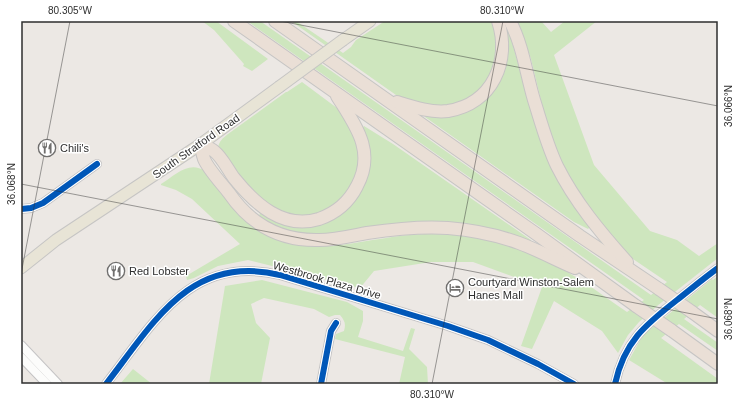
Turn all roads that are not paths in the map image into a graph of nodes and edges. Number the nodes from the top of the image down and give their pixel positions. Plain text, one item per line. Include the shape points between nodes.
1 (234, 21) edge
2 (275, 21) edge
3 (370, 21) edge
4 (498, 21) edge
5 (510, 21) edge
6 (335, 92) junction
7 (383, 97) junction
8 (201, 144) junction
9 (98, 164) dead end
10 (21, 209) edge
11 (21, 268) edge
12 (718, 268) edge
13 (594, 276) junction
14 (640, 276) junction
15 (336, 323) dead end
16 (718, 331) edge
17 (21, 345) edge
18 (21, 358) edge
19 (718, 364) edge
20 (47, 384) edge
21 (58, 384) edge
22 (106, 384) edge
23 (321, 384) edge
24 (574, 384) edge
25 (615, 384) edge

1 - 6 highway
2 - 7 highway
3 - 8 main road, South Stratford Road, bridge
4 - 7 highway via 503,46 501,64 491,84 478,98 448,111 432,111
5 - 14 highway via 521,47 545,135 558,168 583,210
6 - 8 highway via 359,132 364,160 361,178 352,195 341,207 322,218 295,220 265,210 247,194 215,152
6 - 13 highway
7 - 14 highway
8 - 11 main road, South Stratford Road via 56,240
8 - 13 highway via 204,159 242,210 271,231 283,236 320,240 418,227 462,230 519,243
9 - 10 street via 43,203
12 - 25 street via 639,332 623,357
13 - 19 highway, bridge
14 - 16 highway, bridge
15 - 23 street via 331,331
17 - 21 street
18 - 20 street
22 - 24 street, Westbrook Plaza Drive via 162,311 179,296 217,276 252,271 280,275 488,340

